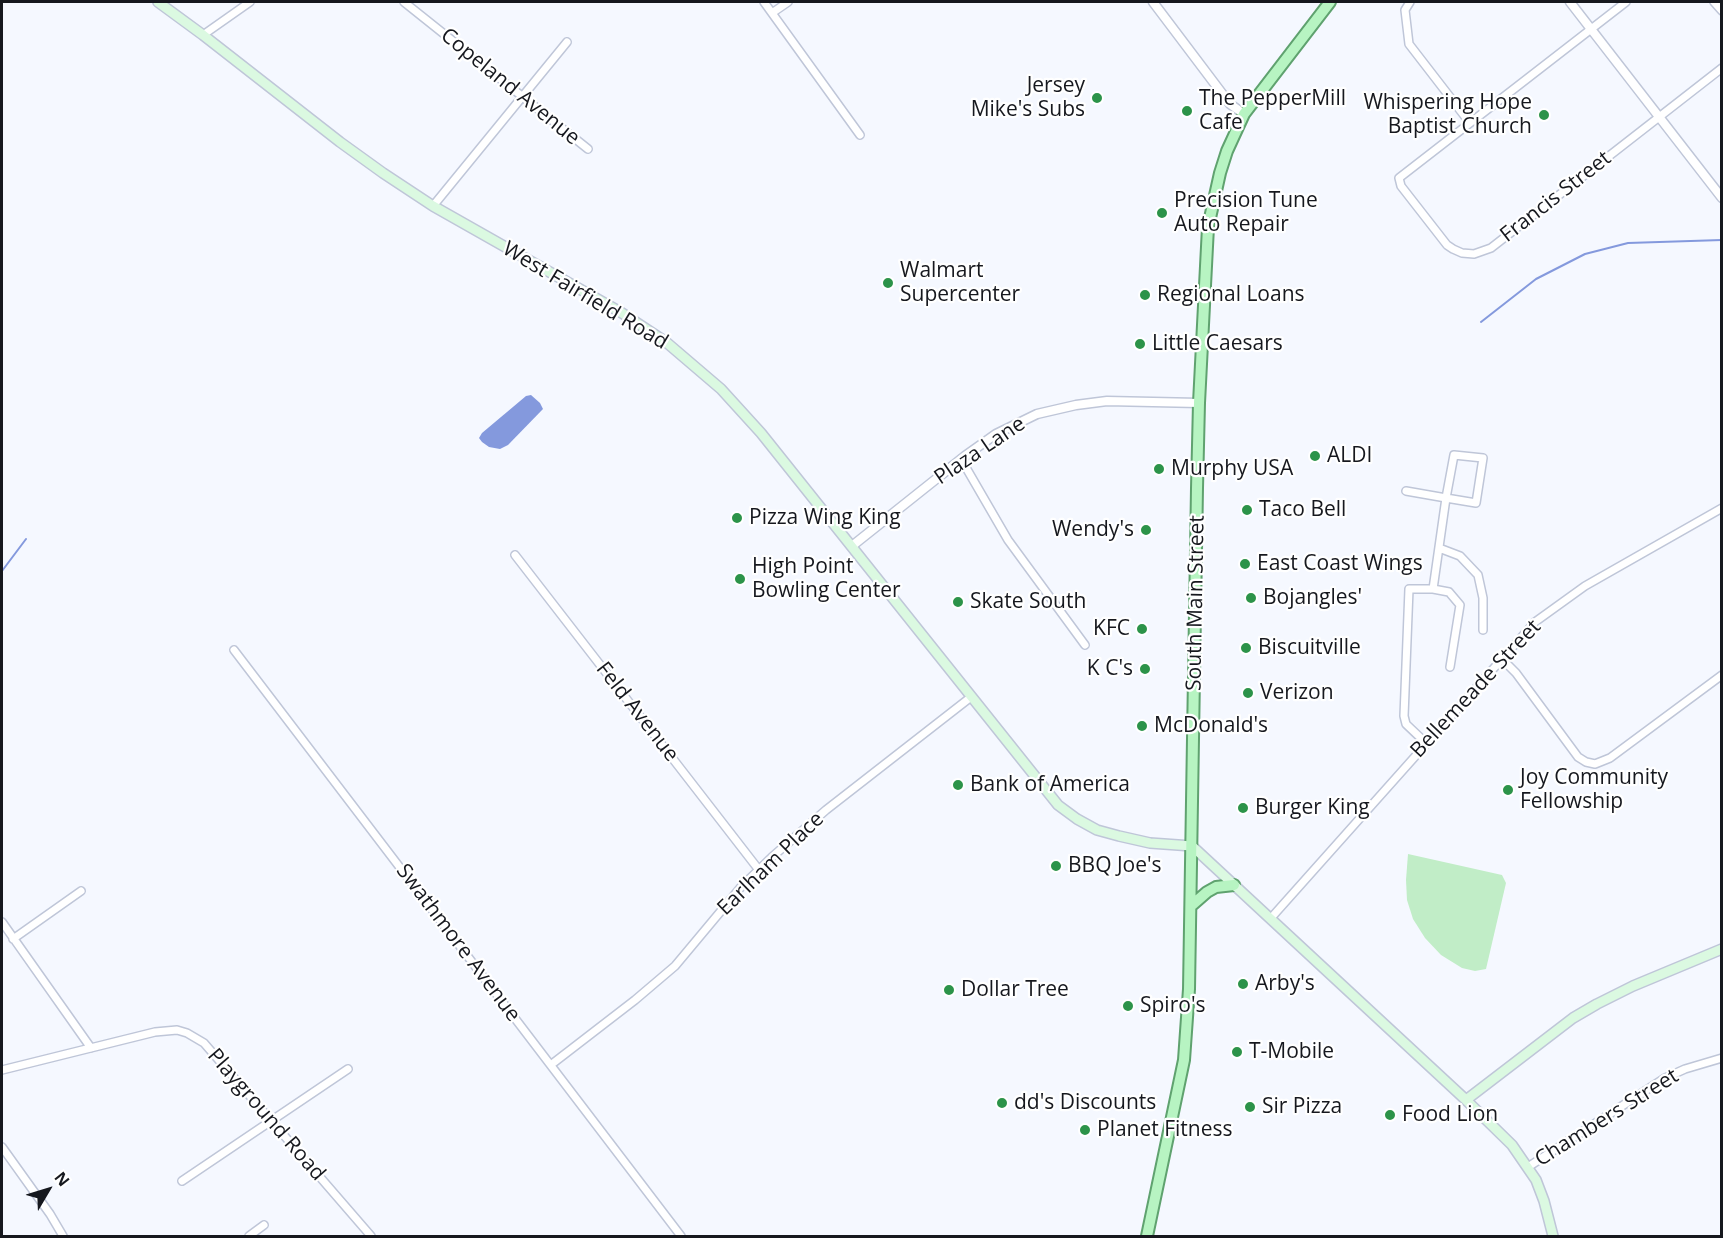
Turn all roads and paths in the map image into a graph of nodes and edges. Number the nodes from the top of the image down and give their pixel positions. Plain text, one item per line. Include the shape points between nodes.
1 (158, 2) edge
2 (249, 2) edge
3 (404, 2) edge
4 (764, 2) edge
5 (788, 2) edge
6 (1154, 2) edge
7 (1329, 2) edge
8 (1410, 2) edge
9 (1570, 2) edge
10 (1626, 2) edge
11 (1714, 2) edge
12 (1722, 11) edge
13 (772, 13) junction
14 (1591, 29) junction
15 (203, 35) junction
16 (567, 42) dead end
17 (1722, 68) edge
18 (522, 97) junction
19 (1244, 114) junction
20 (1658, 117) junction
21 (1470, 123) junction
22 (860, 135) dead end
23 (588, 149) dead end
24 (1722, 198) edge
25 (433, 206) junction
26 (1199, 403) junction
27 (961, 459) junction
28 (1406, 491) dead end
29 (1446, 498) junction
30 (1722, 508) edge
31 (852, 546) junction
32 (1439, 548) junction
33 (515, 555) dead end
34 (1433, 590) junction
35 (1483, 630) dead end
36 (1085, 645) dead end
37 (234, 650) dead end
38 (1501, 658) junction
39 (1450, 666) dead end
40 (1722, 675) edge
41 (971, 698) junction
42 (1426, 743) junction
43 (1192, 846) junction
44 (759, 870) junction
45 (1234, 885) junction
46 (81, 891) dead end
47 (1191, 906) junction
48 (1271, 918) junction
49 (2, 922) edge
50 (13, 939) junction
51 (1722, 949) edge
52 (91, 1048) junction
53 (1722, 1058) edge
54 (552, 1064) junction
55 (348, 1069) dead end
56 (2, 1070) edge
57 (1466, 1100) junction
58 (271, 1121) junction
59 (2, 1146) edge
60 (1528, 1167) junction
61 (182, 1181) dead end
62 (264, 1225) dead end
63 (63, 1236) edge
64 (249, 1236) edge
65 (371, 1236) edge
66 (681, 1236) edge
67 (1147, 1236) edge
68 (1554, 1236) edge

1 - 15 main road, West Fairfield Road
2 - 15 street
3 - 18 street, Copeland Avenue
4 - 13 street
5 - 13 street
6 - 19 street via 1230,104
7 - 19 main road, South Main Street
8 - 21 street via 1405,10 1409,44
9 - 14 street
10 - 14 street
11 - 12 street
13 - 22 street
14 - 20 street
14 - 21 street
15 - 25 main road, West Fairfield Road via 340,142
16 - 18 street
17 - 20 street, Francis Street
18 - 23 street, Copeland Avenue
18 - 25 street
19 - 26 main road, South Main Street via 1227,151 1208,227
20 - 21 street, Francis Street via 1484,252 1474,254 1447,245 1398,181
20 - 24 street
25 - 31 main road, West Fairfield Road via 666,342 736,404
26 - 27 street, Plaza Lane via 1107,401 1037,414 996,434
26 - 43 main road, South Main Street
27 - 31 street, Plaza Lane
27 - 36 street via 1008,540
28 - 29 street
29 - 29 street via 1476,503 1483,458 1454,454
29 - 32 street
30 - 38 street, Bellemeade Street via 1567,598 1535,622
31 - 41 main road, West Fairfield Road
32 - 34 street
32 - 35 street via 1460,556 1478,575
33 - 44 street, Feld Avenue
34 - 39 street via 1449,592 1460,605
34 - 42 street via 1409,589 1404,716 1406,724
37 - 54 street, Swathmore Avenue
38 - 40 street via 1578,757 1595,764 1610,758
38 - 42 street, Bellemeade Street
41 - 43 main road, West Fairfield Road via 1048,794 1077,819 1119,836
41 - 44 street, Earlham Place via 826,810
42 - 48 street, Bellemeade Street
43 - 45 main road
43 - 47 main road, South Main Street
44 - 54 street, Earlham Place via 675,966
45 - 47 main road via 1216,887
45 - 48 main road
46 - 50 street
47 - 67 main road, South Main Street via 1184,1060
48 - 57 main road
49 - 50 street
50 - 52 street
51 - 57 main road via 1633,986 1573,1018
52 - 56 street, Playground Road
52 - 58 street, Playground Road via 155,1032 187,1033 204,1043
53 - 60 street, Chambers Street via 1665,1078
54 - 66 street, Swathmore Avenue
55 - 58 street
57 - 60 main road via 1512,1145
58 - 61 street
58 - 65 street, Playground Road
59 - 63 street
60 - 68 main road
62 - 64 street

